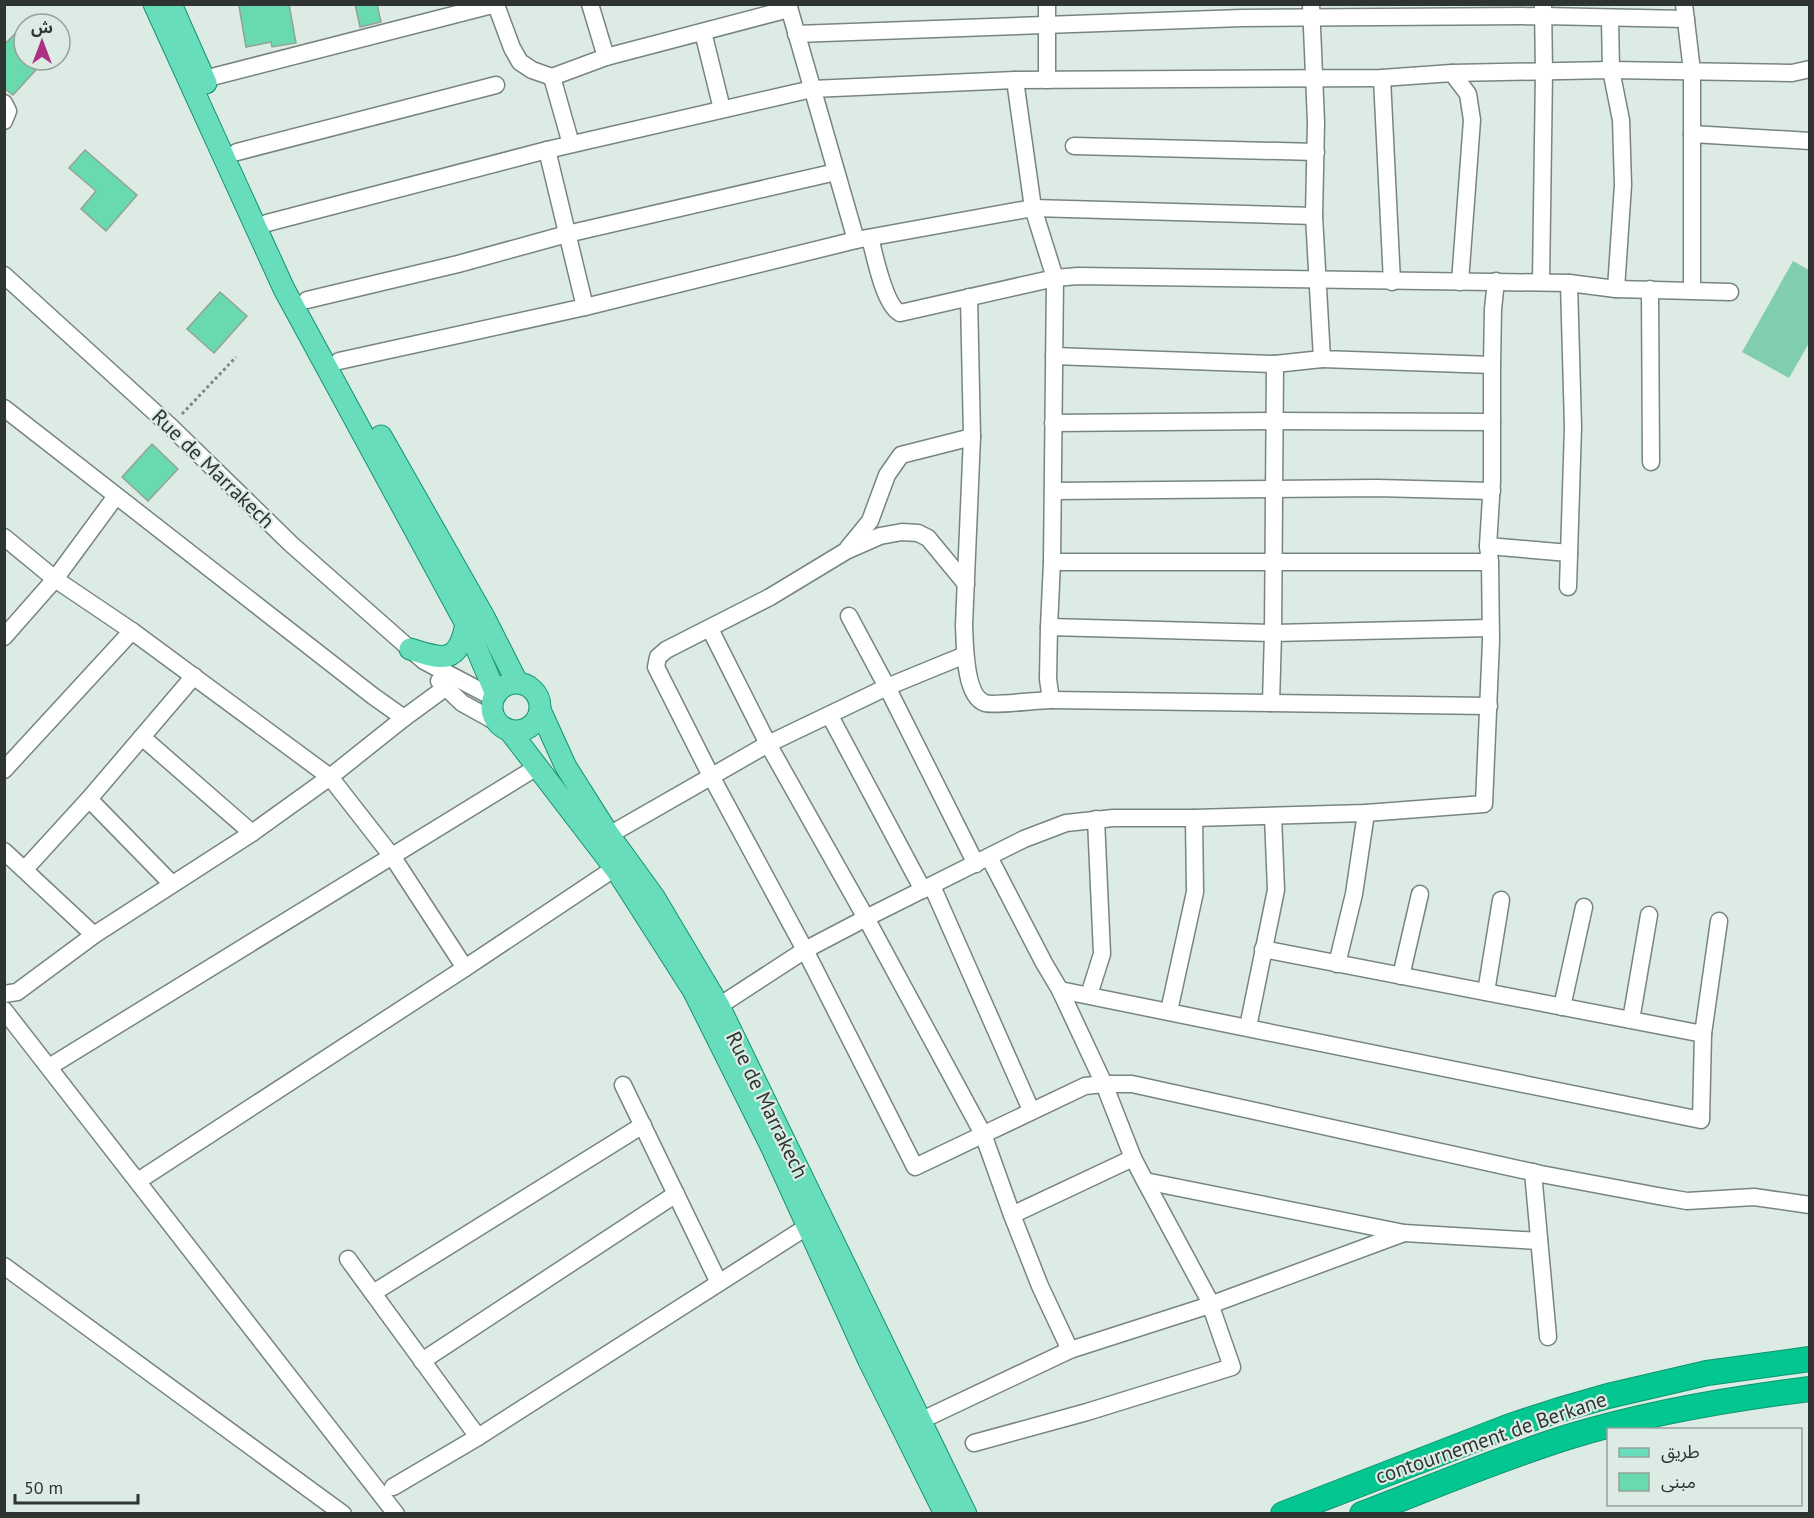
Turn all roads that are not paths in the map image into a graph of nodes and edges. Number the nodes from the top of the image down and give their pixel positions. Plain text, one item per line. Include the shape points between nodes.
1 (154, 4) edge
2 (171, 4) edge
3 (590, 4) edge
4 (1047, 4) edge
5 (496, 5) edge
6 (789, 7) edge
7 (1543, 10) edge
8 (1311, 11) edge
9 (1407, 11) edge
10 (1685, 12) edge
11 (1610, 19) junction
12 (1047, 25) junction
13 (703, 32) junction
14 (796, 34) junction
15 (606, 57) junction
16 (1809, 69) edge
17 (1611, 70) junction
18 (1692, 71) junction
19 (1544, 72) junction
20 (1452, 73) junction
21 (552, 77) junction
22 (204, 78) junction
23 (1382, 78) junction
24 (1315, 79) junction
25 (1015, 80) junction
26 (1047, 80) junction
27 (496, 85) dead end
28 (812, 89) junction
29 (4, 103) edge
30 (722, 110) junction
31 (4, 121) edge
32 (1692, 134) junction
33 (1809, 141) edge
34 (571, 144) junction
35 (1074, 146) dead end
36 (547, 150) junction
37 (237, 152) junction
38 (1316, 152) junction
39 (836, 172) junction
40 (1034, 208) junction
41 (1314, 216) junction
42 (267, 223) junction
43 (567, 234) junction
44 (863, 239) junction
45 (4, 275) edge
46 (1055, 278) junction
47 (1318, 281) junction
48 (1497, 281) junction
49 (1392, 282) junction
50 (1460, 282) junction
51 (1541, 282) junction
52 (1569, 284) junction
53 (1616, 289) junction
54 (1650, 290) junction
55 (1692, 290) junction
56 (1730, 292) dead end
57 (969, 297) junction
58 (307, 300) junction
59 (585, 307) junction
60 (1054, 356) junction
61 (1322, 359) junction
62 (339, 361) junction
63 (1275, 364) junction
64 (1492, 366) junction
65 (4, 408) edge
66 (1275, 421) junction
67 (1492, 422) junction
68 (1053, 423) junction
69 (972, 437) junction
70 (1651, 462) dead end
71 (1274, 489) junction
72 (1053, 491) junction
73 (1492, 491) junction
74 (116, 496) junction
75 (4, 537) edge
76 (846, 551) junction
77 (1569, 553) junction
78 (1489, 554) junction
79 (1052, 562) junction
80 (1274, 562) junction
81 (55, 579) junction
82 (966, 584) junction
83 (1568, 587) dead end
84 (849, 616) dead end
85 (466, 624) junction
86 (1049, 627) junction
87 (1490, 628) junction
88 (710, 629) junction
89 (132, 631) junction
90 (1274, 633) junction
91 (4, 637) edge
92 (417, 655) junction
93 (965, 655) junction
94 (194, 676) junction
95 (517, 682) junction
96 (887, 687) junction
97 (446, 688) junction
98 (495, 696) junction
99 (1051, 700) junction
100 (1271, 703) junction
101 (1489, 706) junction
102 (541, 712) junction
103 (830, 716) junction
104 (404, 718) junction
105 (503, 726) junction
106 (142, 737) junction
107 (768, 744) junction
108 (537, 767) junction
109 (4, 770) edge
110 (711, 776) junction
111 (330, 777) junction
112 (89, 799) junction
113 (1366, 813) junction
114 (1273, 816) junction
115 (1194, 818) junction
116 (1096, 819) junction
117 (252, 833) junction
118 (609, 835) junction
119 (4, 851) edge
120 (390, 855) junction
121 (982, 860) junction
122 (615, 868) junction
123 (25, 869) junction
124 (172, 884) junction
125 (928, 888) junction
126 (1420, 894) dead end
127 (1500, 900) dead end
128 (1584, 907) dead end
129 (1649, 915) dead end
130 (866, 918) junction
131 (1719, 921) dead end
132 (94, 935) junction
133 (1263, 949) junction
134 (805, 950) junction
135 (1337, 964) junction
136 (465, 968) junction
137 (1401, 976) junction
138 (1060, 990) junction
139 (1486, 992) junction
140 (4, 994) edge
141 (1089, 995) junction
142 (719, 1006) junction
143 (1563, 1007) junction
144 (4, 1010) edge
145 (1169, 1011) junction
146 (1631, 1020) junction
147 (1248, 1027) junction
148 (1703, 1034) junction
149 (49, 1067) junction
150 (1104, 1084) junction
151 (623, 1085) dead end
152 (1032, 1110) junction
153 (642, 1125) junction
154 (983, 1134) junction
155 (1134, 1158) junction
156 (1533, 1172) junction
157 (138, 1180) junction
158 (1145, 1181) junction
159 (676, 1194) junction
160 (1809, 1205) edge
161 (1012, 1215) junction
162 (808, 1226) junction
163 (1404, 1233) junction
164 (1539, 1241) junction
165 (348, 1259) dead end
166 (4, 1266) edge
167 (719, 1283) junction
168 (373, 1293) junction
169 (1210, 1305) junction
170 (1548, 1337) dead end
171 (1070, 1350) junction
172 (1809, 1359) edge
173 (422, 1361) junction
174 (1809, 1389) edge
175 (922, 1420) junction
176 (478, 1437) junction
177 (974, 1443) dead end
178 (393, 1487) dead end
179 (343, 1514) edge
180 (396, 1514) edge
181 (945, 1514) edge
182 (966, 1514) edge
183 (1283, 1514) edge
184 (1362, 1514) edge

1 - 85 main road via 284,289
2 - 22 main road
3 - 15 street
4 - 12 street
5 - 21 street via 520,62
5 - 22 street
6 - 13 street
6 - 14 street
7 - 9 street
7 - 11 street
7 - 19 street
8 - 9 street
8 - 12 street
8 - 24 street
10 - 11 street
10 - 18 street
11 - 17 street
12 - 14 street
12 - 26 street
13 - 15 street
13 - 30 street
14 - 28 street
15 - 21 street
16 - 18 street via 1792,73
17 - 18 street
17 - 19 street
17 - 53 street via 1621,120 1623,185
18 - 32 street
19 - 20 street
19 - 51 street
20 - 23 street
20 - 50 street via 1468,94 1472,120
21 - 34 street
22 - 37 main road
23 - 24 street
23 - 49 street
24 - 26 street
24 - 38 street
25 - 26 street
25 - 28 street
25 - 40 street
27 - 37 street
28 - 30 street
28 - 39 street
29 - 31 street via 8,111
30 - 34 street
32 - 33 street
32 - 55 street
34 - 36 street
35 - 38 street
36 - 42 street
36 - 43 street
37 - 42 main road
38 - 41 street
39 - 43 street
39 - 44 street
40 - 41 street
40 - 44 street
40 - 46 street
41 - 47 street
42 - 58 main road
43 - 58 street
43 - 59 street
44 - 57 street via 886,292 900,313
44 - 59 street
45 - 92 street, Rue de Marrakech via 171,427 291,544
46 - 47 street
46 - 57 street
46 - 60 street
47 - 49 street
47 - 61 street
48 - 50 street
48 - 51 street
48 - 64 street
49 - 50 street
51 - 52 street
52 - 53 street
52 - 77 street via 1573,427
53 - 54 street
54 - 55 street
54 - 70 street
55 - 56 street
57 - 69 street
58 - 62 main road
59 - 62 street
60 - 63 street
60 - 68 street
61 - 63 street
61 - 64 street
62 - 95 main road
63 - 66 street
64 - 67 street
65 - 74 street
66 - 67 street
66 - 68 street
66 - 71 street
67 - 73 street
68 - 72 street
69 - 76 street via 901,454 887,475 870,520
69 - 82 street
71 - 72 street
71 - 73 street
71 - 80 street
72 - 79 street
73 - 78 street
74 - 81 street
74 - 104 street
75 - 81 street
76 - 82 street via 880,536 918,533 928,538
76 - 88 street
77 - 78 street
77 - 83 street
78 - 80 street
78 - 87 street
79 - 80 street
79 - 86 street
80 - 90 street
81 - 89 street
81 - 91 street
82 - 93 street
84 - 96 street
85 - 92 main road via 463,641 450,655
85 - 98 main road
86 - 90 street
86 - 99 street
87 - 90 street
87 - 101 street
88 - 107 street
88 - 110 street via 666,650 658,657 656,667
89 - 94 street
89 - 109 street
90 - 100 street
92 - 97 street, Rue de Marrakech
92 - 98 street, Rue de Marrakech
93 - 96 street
93 - 99 street via 972,692 986,704
94 - 106 street
94 - 111 street
95 - 98 main road via 505,685
95 - 102 main road via 536,692
96 - 103 street
96 - 121 street
97 - 104 street
97 - 105 street, Rue de Marrakech via 462,703
98 - 105 main road via 492,711
99 - 100 street
100 - 101 street
101 - 113 street via 1484,804
102 - 105 main road via 529,728 516,731
102 - 118 main road, Rue de Marrakech via 566,767
103 - 107 street
103 - 125 street
104 - 111 street
105 - 108 main road, Rue de Marrakech
106 - 112 street
106 - 117 street
107 - 110 street
107 - 130 street
108 - 120 street
108 - 122 main road, Rue de Marrakech
110 - 118 street
110 - 134 street
111 - 117 street
111 - 120 street
112 - 123 street
112 - 124 street
113 - 114 street
113 - 135 street via 1354,894
114 - 115 street
114 - 133 street via 1276,890
115 - 116 street
115 - 145 street via 1195,892
116 - 121 street via 1043,831
116 - 141 street via 1102,954
117 - 124 street
118 - 142 main road, Rue de Marrakech via 654,897
119 - 123 street
120 - 136 street
120 - 149 street
121 - 125 street
121 - 138 street
122 - 136 street
122 - 162 main road, Rue de Marrakech via 693,990
123 - 132 street
124 - 132 street
125 - 130 street
125 - 152 street
126 - 137 street
127 - 139 street
128 - 143 street
129 - 146 street
130 - 134 street
130 - 154 street
131 - 148 street
132 - 140 street via 17,992
133 - 135 street
133 - 147 street
134 - 142 street
134 - 154 street via 915,1167
135 - 137 street
136 - 157 street
137 - 139 street
138 - 141 street
138 - 150 street
139 - 143 street
141 - 145 street
142 - 175 main road, Rue de Marrakech
143 - 146 street
144 - 149 street
145 - 147 street
146 - 148 street
147 - 148 street via 1701,1120
149 - 157 street
150 - 152 street via 1085,1086
150 - 155 street
150 - 156 street via 1132,1084
151 - 153 street
152 - 154 street
153 - 159 street
153 - 168 street
154 - 161 street
155 - 158 street
155 - 161 street
156 - 160 street via 1687,1201 1754,1197
156 - 164 street
157 - 180 street
158 - 163 street
158 - 169 street
159 - 167 street
159 - 173 street
161 - 171 street
162 - 167 street
162 - 181 main road, Rue de Marrakech
163 - 164 street
163 - 169 street
164 - 170 street
165 - 168 street
166 - 179 street
167 - 176 street
168 - 173 street
169 - 171 street
169 - 177 street via 1232,1366
171 - 175 street
172 - 183 highway, contournement de Berkane via 1707,1373 1559,1410
173 - 176 street
174 - 184 highway via 1713,1403 1577,1434
175 - 182 main road, Rue de Marrakech
176 - 178 street

